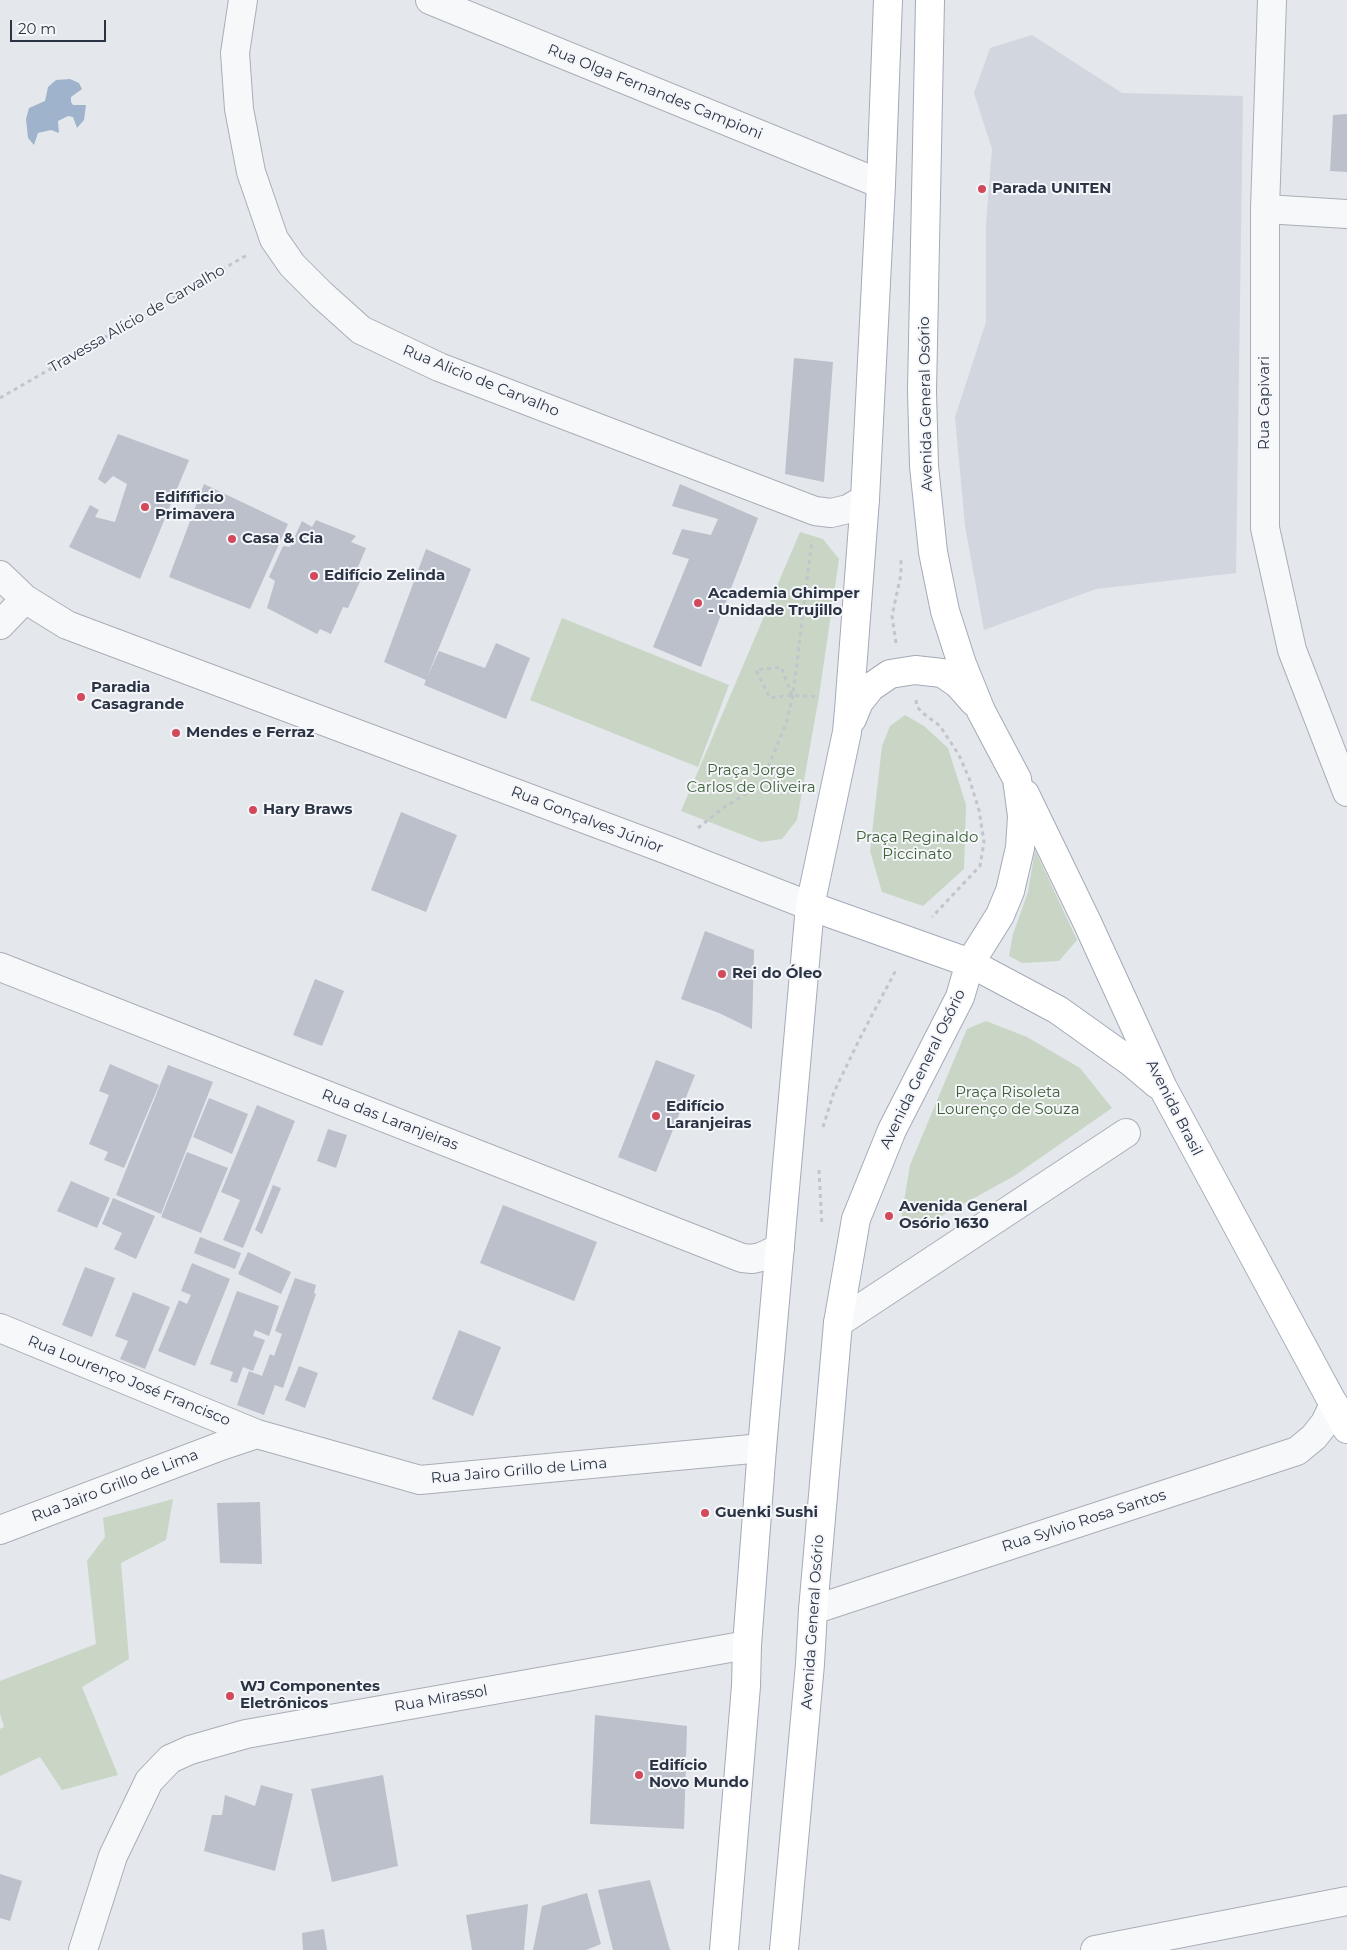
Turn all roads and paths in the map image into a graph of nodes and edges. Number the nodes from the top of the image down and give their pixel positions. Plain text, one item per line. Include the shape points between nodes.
1 (243, 0) edge
2 (430, 0) edge
3 (930, 0) edge
4 (1272, 0) edge
5 (887, 4) edge
6 (881, 184) junction
7 (1265, 209) junction
8 (1347, 214) edge
9 (274, 239) junction
10 (0, 398) edge
11 (865, 499) junction
12 (815, 511) junction
13 (901, 557) dead end
14 (0, 575) edge
15 (24, 599) junction
16 (0, 625) edge
17 (897, 644) dead end
18 (792, 695) junction
19 (915, 696) dead end
20 (981, 711) junction
21 (847, 732) junction
22 (1017, 779) junction
23 (1347, 792) edge
24 (670, 851) junction
25 (810, 906) junction
26 (929, 922) dead end
27 (970, 963) junction
28 (0, 967) edge
29 (1162, 1088) junction
30 (1126, 1133) dead end
31 (780, 1248) junction
32 (838, 1323) junction
33 (0, 1328) edge
34 (1334, 1404) junction
35 (1347, 1429) edge
36 (257, 1434) junction
37 (762, 1448) junction
38 (0, 1530) edge
39 (813, 1610) junction
40 (747, 1645) junction
41 (1347, 1902) edge
42 (83, 1950) edge
43 (724, 1950) edge
44 (784, 1950) edge
45 (1095, 1950) edge

1 - 9 street, Rua Alicio de Carvalho via 235,53 239,109 251,172
2 - 6 street, Rua Olga Fernandes Campioni
3 - 20 main road, Avenida General Osório via 922,381 924,466 933,552 945,611
4 - 7 street, Rua Capivari
5 - 6 main road
6 - 11 main road
7 - 8 street
7 - 23 street, Rua Capivari via 1265,528 1292,650
9 - 10 path, Travessa Alício de Carvalho
9 - 12 street, Rua Alicio de Carvalho via 292,265 361,330 439,367
11 - 12 street, Rua Alicio de Carvalho via 848,509 831,513
11 - 21 main road
12 - 18 path
13 - 17 path via 901,574 892,616
14 - 15 street, Rua Gonçalves Júnior
15 - 16 street
15 - 24 street, Rua Gonçalves Júnior via 67,625
18 - 18 path via 780,667 756,670 770,698
18 - 24 path via 787,721 761,785 723,808
19 - 26 path via 917,707 940,726 959,755 979,810 984,842 980,866
20 - 21 main road via 958,684 942,673 915,670 890,674 871,687 859,702
20 - 22 main road, Avenida General Osório
21 - 25 main road
22 - 27 main road, Avenida General Osório via 1022,816 1020,848 1010,891 1000,915
22 - 29 main road, Avenida Brasil via 1087,922
24 - 25 street, Rua Gonçalves Júnior
25 - 27 main road, Rua Gonçalves Júnior
25 - 31 main road
27 - 29 main road, Rua Gonçalves Júnior via 1058,1010
27 - 32 main road, Avenida General Osório via 960,997 892,1130 856,1219
28 - 31 street, Rua das Laranjeiras via 742,1258 761,1257
29 - 34 main road, Avenida Brasil
30 - 32 street
31 - 37 main road
32 - 39 main road, Avenida General Osório
33 - 36 street, Rua Lourenço José Francisco
34 - 35 main road, Avenida Brasil
34 - 39 street, Rua Sylvio Rosa Santos via 1325,1424 1297,1451
36 - 37 street, Rua Jairo Grillo de Lima via 420,1480
36 - 38 street, Rua Jairo Grillo de Lima
37 - 40 main road
39 - 44 main road, Avenida General Osório
40 - 42 street, Rua Mirassol via 246,1734 170,1759 149,1781 114,1856
40 - 43 main road
41 - 45 street

